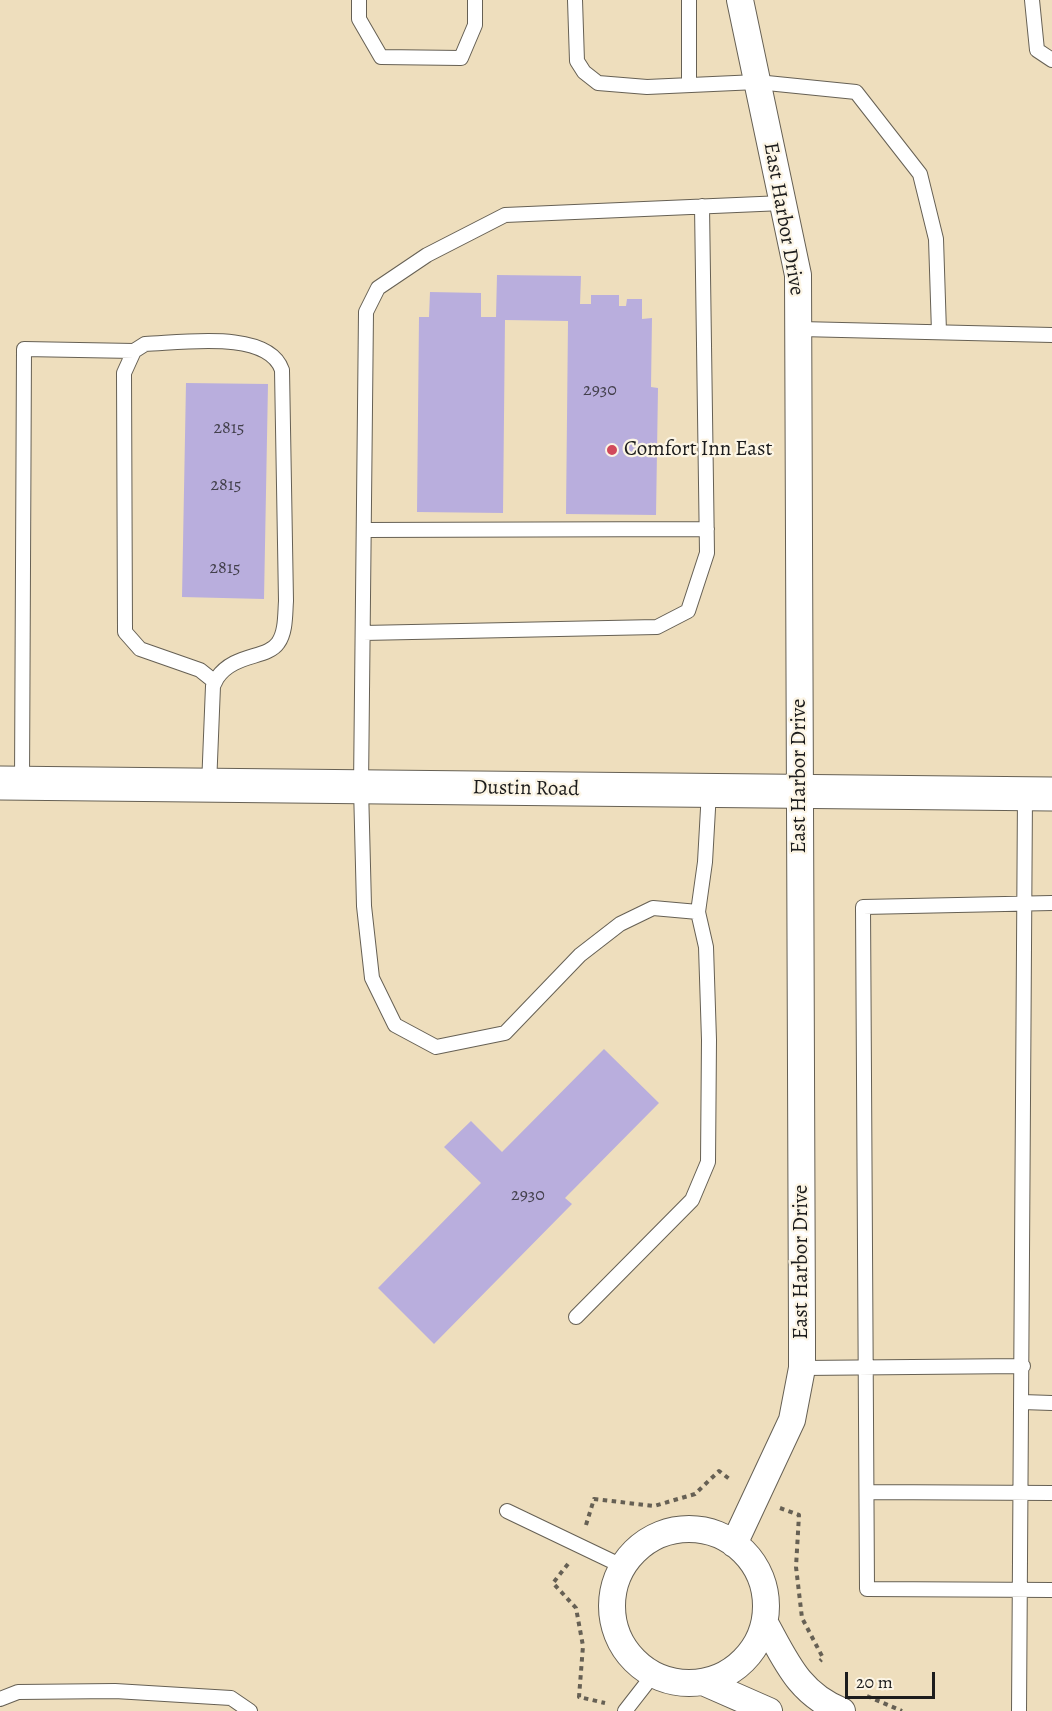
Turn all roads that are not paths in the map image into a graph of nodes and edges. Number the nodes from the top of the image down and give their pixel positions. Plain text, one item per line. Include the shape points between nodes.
1 (359, 0) edge
2 (475, 0) edge
3 (575, 0) edge
4 (689, 0) edge
5 (740, 0) edge
6 (1032, 0) edge
7 (1052, 60) edge
8 (757, 82) junction
9 (689, 85) junction
10 (783, 203) junction
11 (702, 206) junction
12 (800, 329) junction
13 (939, 332) junction
14 (1052, 335) edge
15 (134, 351) junction
16 (707, 529) junction
17 (364, 530) junction
18 (363, 633) junction
19 (215, 682) junction
20 (11, 783) edge
21 (208, 786) junction
22 (361, 787) junction
23 (709, 791) junction
24 (801, 792) junction
25 (1039, 794) edge
26 (1025, 902) junction
27 (1052, 903) edge
28 (698, 912) junction
29 (576, 1317) dead end
30 (866, 1365) junction
31 (1023, 1366) junction
32 (802, 1368) junction
33 (1022, 1402) junction
34 (1052, 1402) edge
35 (867, 1492) junction
36 (1022, 1493) junction
37 (1052, 1493) edge
38 (507, 1511) dead end
39 (734, 1544) junction
40 (622, 1566) junction
41 (1022, 1590) junction
42 (1052, 1590) edge
43 (765, 1623) junction
44 (653, 1675) junction
45 (703, 1682) junction
46 (0, 1699) edge
47 (250, 1711) edge
48 (625, 1711) edge
49 (769, 1711) edge
50 (842, 1711) edge
51 (1019, 1711) edge

1 - 2 lane via 359,19 381,57 461,58 475,25
3 - 9 lane via 577,60 598,83
4 - 9 lane
5 - 8 street, East Harbor Drive
6 - 7 lane via 1037,50
8 - 9 lane
8 - 10 street, East Harbor Drive
8 - 13 lane via 856,92 920,174 936,239
10 - 11 lane
10 - 12 street, East Harbor Drive via 798,275
11 - 16 lane
11 - 17 lane via 505,214 427,255 378,288 366,312
12 - 13 lane
12 - 24 street, East Harbor Drive
13 - 14 lane
15 - 19 lane via 124,373 125,632 140,649 200,670
15 - 19 lane via 146,344 242,342 267,351 282,370 286,601 283,632 270,650 236,660 221,671
15 - 20 lane via 24,349
16 - 17 lane
16 - 18 lane via 707,553 688,611 657,627
17 - 18 lane
18 - 22 lane
19 - 21 lane
20 - 21 street, Dustin Road
21 - 22 street, Dustin Road
22 - 23 street, Dustin Road
22 - 28 lane via 364,906 372,978 395,1025 436,1047 506,1033 580,955 620,924 652,908
23 - 24 street, Dustin Road
23 - 28 lane
24 - 25 street, Dustin Road
24 - 32 street, East Harbor Drive
25 - 26 lane
26 - 27 lane
26 - 30 lane via 863,907
26 - 31 lane
28 - 29 lane via 706,947 708,1162 692,1200
30 - 31 lane
30 - 32 lane
30 - 35 lane
31 - 33 lane
32 - 39 street, East Harbor Drive via 792,1420
33 - 34 lane
33 - 36 lane
35 - 36 lane
35 - 41 lane via 867,1589
36 - 37 lane
36 - 41 lane
38 - 40 lane
39 - 40 street via 711,1533 686,1529 670,1532 639,1547
39 - 43 street via 752,1562 763,1585
40 - 44 street via 613,1589 611,1614 618,1639 633,1660
41 - 42 lane
41 - 51 lane
43 - 45 street via 755,1648 727,1673
43 - 50 street via 796,1678 823,1704
44 - 45 street via 678,1682
44 - 48 lane
45 - 49 street
46 - 47 lane via 18,1692 115,1691 231,1698

